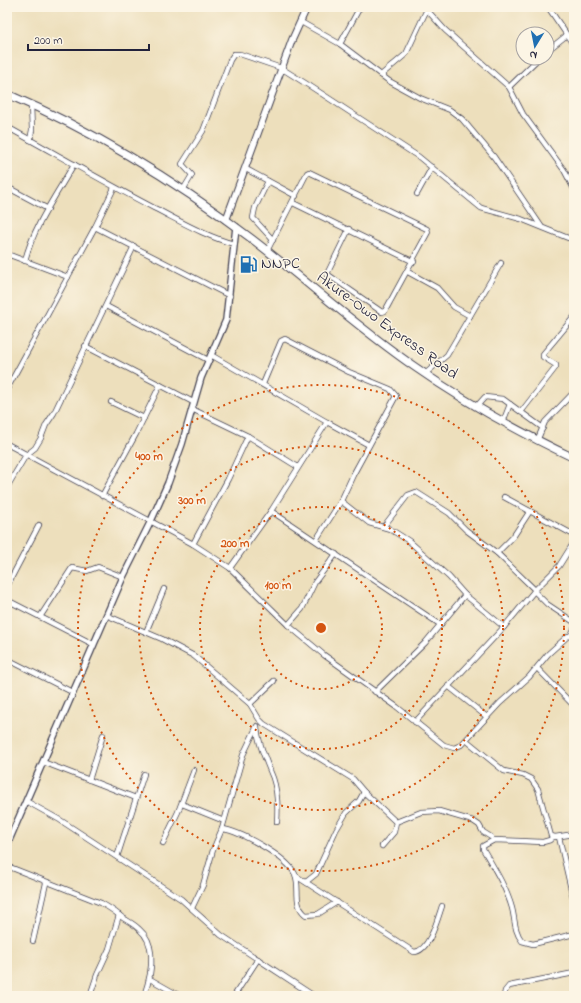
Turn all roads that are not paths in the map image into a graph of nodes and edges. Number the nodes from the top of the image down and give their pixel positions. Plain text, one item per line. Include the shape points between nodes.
1 (307, 7) edge
2 (360, 7) edge
3 (548, 7) edge
4 (428, 8) edge
5 (300, 22) junction
6 (567, 35) junction
7 (340, 44) junction
8 (555, 45) edge
9 (574, 46) edge
10 (531, 66) edge
11 (281, 68) junction
12 (381, 75) junction
13 (509, 87) junction
14 (7, 94) edge
15 (32, 105) junction
16 (7, 127) edge
17 (30, 140) junction
18 (74, 164) junction
19 (432, 167) junction
20 (246, 169) junction
21 (268, 181) junction
22 (7, 187) edge
23 (114, 188) junction
24 (574, 189) edge
25 (183, 190) junction
26 (417, 194) dead end
27 (296, 196) junction
28 (292, 203) junction
29 (48, 209) junction
30 (226, 220) junction
31 (95, 227) junction
32 (236, 227) junction
33 (542, 228) junction
34 (349, 229) junction
35 (574, 237) edge
36 (273, 240) junction
37 (234, 244) junction
38 (134, 246) junction
39 (267, 251) junction
40 (7, 254) edge
41 (25, 261) junction
42 (414, 262) junction
43 (501, 263) dead end
44 (408, 272) junction
45 (68, 277) junction
46 (230, 296) junction
47 (106, 306) junction
48 (470, 316) junction
49 (574, 317) edge
50 (86, 346) junction
51 (209, 357) junction
52 (425, 374) junction
53 (263, 384) junction
54 (160, 386) junction
55 (7, 389) edge
56 (574, 392) edge
57 (111, 402) dead end
58 (193, 402) junction
59 (510, 404) junction
60 (477, 406) junction
61 (192, 409) junction
62 (521, 412) junction
63 (144, 418) junction
64 (326, 422) junction
65 (504, 422) junction
66 (543, 428) junction
67 (248, 436) junction
68 (537, 440) junction
69 (7, 444) edge
70 (370, 444) junction
71 (26, 454) junction
72 (574, 458) edge
73 (298, 467) junction
74 (7, 487) edge
75 (102, 496) junction
76 (504, 497) dead end
77 (341, 501) junction
78 (271, 511) junction
79 (530, 512) junction
80 (151, 521) junction
81 (39, 525) dead end
82 (384, 526) junction
83 (574, 535) edge
84 (316, 540) junction
85 (574, 542) edge
86 (193, 544) junction
87 (497, 553) junction
88 (336, 554) junction
89 (230, 568) junction
90 (123, 577) junction
91 (7, 586) edge
92 (164, 589) dead end
93 (535, 590) junction
94 (464, 595) junction
95 (7, 600) edge
96 (106, 615) junction
97 (40, 617) junction
98 (574, 622) edge
99 (288, 625) junction
100 (441, 625) junction
101 (504, 627) junction
102 (574, 629) edge
103 (146, 632) junction
104 (573, 636) edge
105 (93, 644) junction
106 (7, 658) edge
107 (536, 668) junction
108 (274, 681) dead end
109 (448, 686) junction
110 (376, 692) junction
111 (74, 693) junction
112 (250, 704) junction
113 (574, 706) edge
114 (487, 717) junction
115 (259, 719) junction
116 (415, 722) junction
117 (257, 726) junction
118 (103, 735) dead end
119 (466, 740) junction
120 (43, 762) junction
121 (194, 770) dead end
122 (144, 774) dead end
123 (89, 780) junction
124 (364, 792) junction
125 (136, 798) junction
126 (26, 801) junction
127 (182, 804) junction
128 (224, 821) junction
129 (277, 822) dead end
130 (396, 822) junction
131 (222, 829) junction
132 (574, 834) edge
133 (491, 837) dead end
134 (553, 837) junction
135 (559, 837) junction
136 (163, 843) dead end
137 (7, 845) edge
138 (382, 846) dead end
139 (117, 857) junction
140 (7, 866) edge
141 (296, 876) junction
142 (306, 882) junction
143 (46, 883) junction
144 (337, 902) junction
145 (574, 902) edge
146 (442, 906) dead end
147 (192, 908) junction
148 (119, 915) junction
149 (574, 934) edge
150 (33, 941) dead end
151 (258, 959) junction
152 (574, 973) edge
153 (150, 979) junction
154 (90, 996) edge
155 (144, 996) edge
156 (180, 996) edge
157 (234, 996) edge
158 (314, 996) edge
159 (504, 996) edge

1 - 5 main road
2 - 7 street
3 - 6 street
4 - 12 street via 406,54
4 - 13 street via 445,30
5 - 7 street
5 - 11 main road
6 - 8 street
6 - 9 street
7 - 12 street
10 - 13 street
11 - 19 street via 375,127
11 - 20 main road
11 - 25 street via 240,54 232,56 203,131 182,164 192,176
12 - 33 street via 409,92 450,110 462,119 494,157
13 - 24 street via 523,114 564,170
14 - 15 highway, Akure-Owo Express Road
15 - 17 street
15 - 25 highway, Akure-Owo Express Road via 117,149
16 - 17 street
17 - 18 street
18 - 23 street
18 - 29 street
19 - 26 street
19 - 33 street via 481,208
20 - 21 street
20 - 30 main road
21 - 27 street
21 - 36 street via 253,218
22 - 29 street
23 - 31 street
23 - 37 street via 206,235
25 - 30 highway, Akure-Owo Express Road
27 - 28 street
27 - 42 street via 307,173 312,172 426,230 428,232
28 - 34 street
28 - 36 street
29 - 41 street
30 - 32 highway, Akure-Owo Express Road
31 - 38 street
31 - 45 street
32 - 37 street
32 - 39 highway, Akure-Owo Express Road
33 - 35 street via 568,238
34 - 42 street
34 - 44 street via 327,272 328,276 384,312
36 - 39 street
37 - 46 street
38 - 46 street
38 - 47 street
39 - 52 highway, Akure-Owo Express Road via 346,316
40 - 41 street
41 - 45 street
42 - 44 street
43 - 48 street
44 - 48 street via 437,288 454,307
45 - 55 street
46 - 51 street via 224,329
47 - 50 street
47 - 51 street
48 - 52 street via 444,359
49 - 62 street via 543,354 543,357 556,367
50 - 54 street
50 - 71 street via 41,438 35,448
51 - 53 street
51 - 58 street
52 - 60 highway, Akure-Owo Express Road
53 - 64 street
53 - 70 street via 281,341 285,339 349,372 390,389 395,393 395,399
54 - 58 street
54 - 63 street
56 - 66 street via 552,413
57 - 63 street
58 - 61 street
59 - 60 street via 503,399 487,397
59 - 62 street
59 - 65 street
60 - 65 highway, Akure-Owo Express Road
61 - 67 street
61 - 80 street via 168,483
62 - 66 street
63 - 75 street
64 - 70 street
64 - 73 street
65 - 68 highway, Akure-Owo Express Road
66 - 68 street
67 - 73 street
67 - 86 street
68 - 72 highway, Akure-Owo Express Road
69 - 71 street
70 - 77 street
71 - 74 street
71 - 75 street
73 - 78 street
75 - 80 street
76 - 79 street
77 - 82 street via 369,523
77 - 84 street
78 - 84 street
78 - 89 street
79 - 83 street
79 - 87 street via 514,537
80 - 86 street
80 - 90 street
81 - 91 street
82 - 87 street via 408,495 416,492 449,513 466,530
82 - 94 street via 398,533 412,545
84 - 88 street
85 - 93 street via 559,566
86 - 89 street
87 - 93 street
88 - 99 street via 314,582 302,609
88 - 100 street
89 - 99 street
90 - 96 street
90 - 97 street via 98,567 88,571 72,568
92 - 103 street
93 - 98 street via 547,604
93 - 101 street
94 - 100 street
94 - 101 street
95 - 97 street
96 - 103 street
96 - 105 street
97 - 105 street
99 - 110 street via 329,659
100 - 110 street
101 - 109 street
102 - 104 street
103 - 112 street via 194,656
104 - 107 street via 568,636
105 - 111 street
106 - 111 street
107 - 113 street
107 - 114 street
108 - 112 street
109 - 114 street
109 - 116 street
110 - 116 street
111 - 120 street
112 - 115 street
114 - 119 street
115 - 117 street
115 - 124 street via 354,779
116 - 119 street via 449,747 458,747
117 - 128 street via 243,755
117 - 129 street via 265,762 275,785
118 - 123 street
119 - 134 street via 504,771 531,779 538,789 547,825
120 - 123 street
120 - 126 street
121 - 127 street
122 - 125 street
123 - 125 street
124 - 130 street
124 - 142 street via 359,801 346,813 336,830 316,874
125 - 139 street
126 - 137 street
126 - 139 street
127 - 128 street
127 - 136 street
128 - 131 street
130 - 133 street via 421,812 439,811 474,822
130 - 138 street via 394,832
131 - 141 street via 232,831 274,854 288,864
131 - 147 street via 203,885
132 - 135 street
134 - 135 street
134 - 149 street via 543,842 494,840 483,846 483,849 509,901 517,933 522,941 533,944
135 - 145 street
139 - 147 street
140 - 143 street
141 - 142 street
141 - 144 street via 297,899 306,915 318,914
142 - 144 street
143 - 148 street via 101,903
143 - 150 street
144 - 146 street via 414,952 419,952 425,946
147 - 151 street via 221,935
148 - 153 street via 134,924 144,935 151,956
148 - 154 street via 109,949
151 - 157 street
151 - 158 street
152 - 159 street via 510,986
153 - 155 street
153 - 156 street

